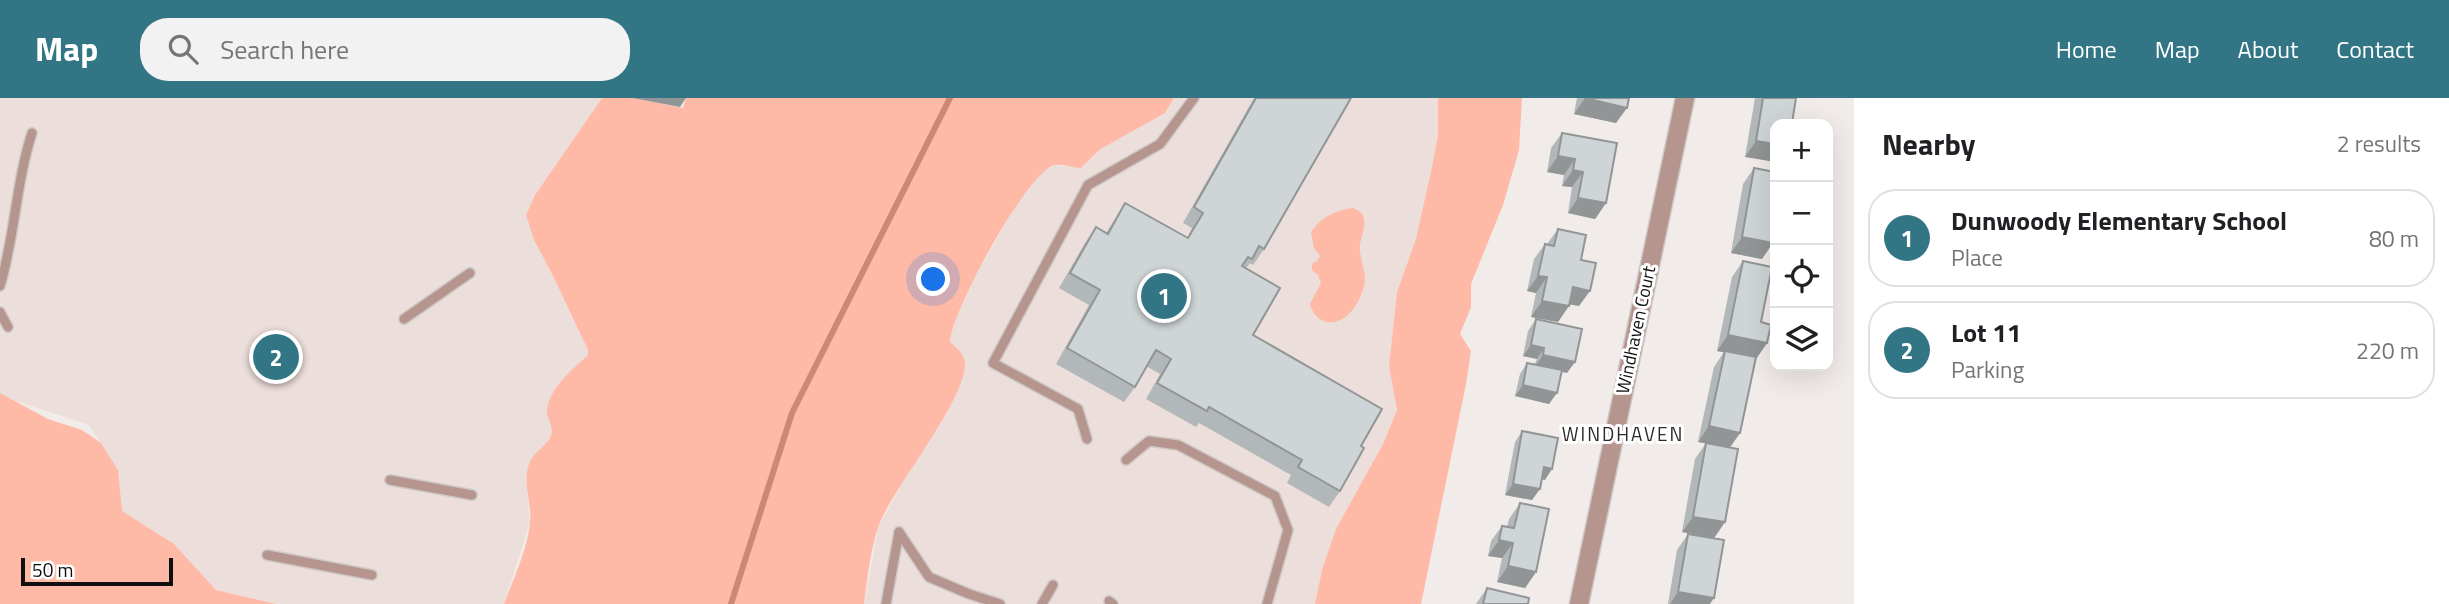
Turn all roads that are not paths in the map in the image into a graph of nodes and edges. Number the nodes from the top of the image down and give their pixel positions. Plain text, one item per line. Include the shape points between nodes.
1 (1194, 98) edge
2 (1685, 98) edge
3 (32, 133) dead end
4 (470, 272) dead end
5 (0, 286) edge
6 (0, 312) edge
7 (404, 319) dead end
8 (8, 327) dead end
9 (1087, 439) dead end
10 (1126, 460) dead end
11 (390, 480) dead end
12 (472, 495) dead end
13 (267, 555) dead end
14 (372, 575) dead end
15 (1053, 585) dead end
16 (995, 603) edge
17 (886, 604) edge
18 (1042, 604) edge
19 (1267, 604) edge
20 (1579, 604) edge

1 - 9 lane via 1160,144 1088,185 993,363 1078,409
2 - 20 street, Windhaven Court
3 - 5 lane
4 - 7 lane
6 - 8 lane
10 - 19 lane via 1149,441 1178,445 1275,496 1288,530
11 - 12 lane
13 - 14 lane
15 - 18 lane
16 - 17 lane via 929,577 899,533

